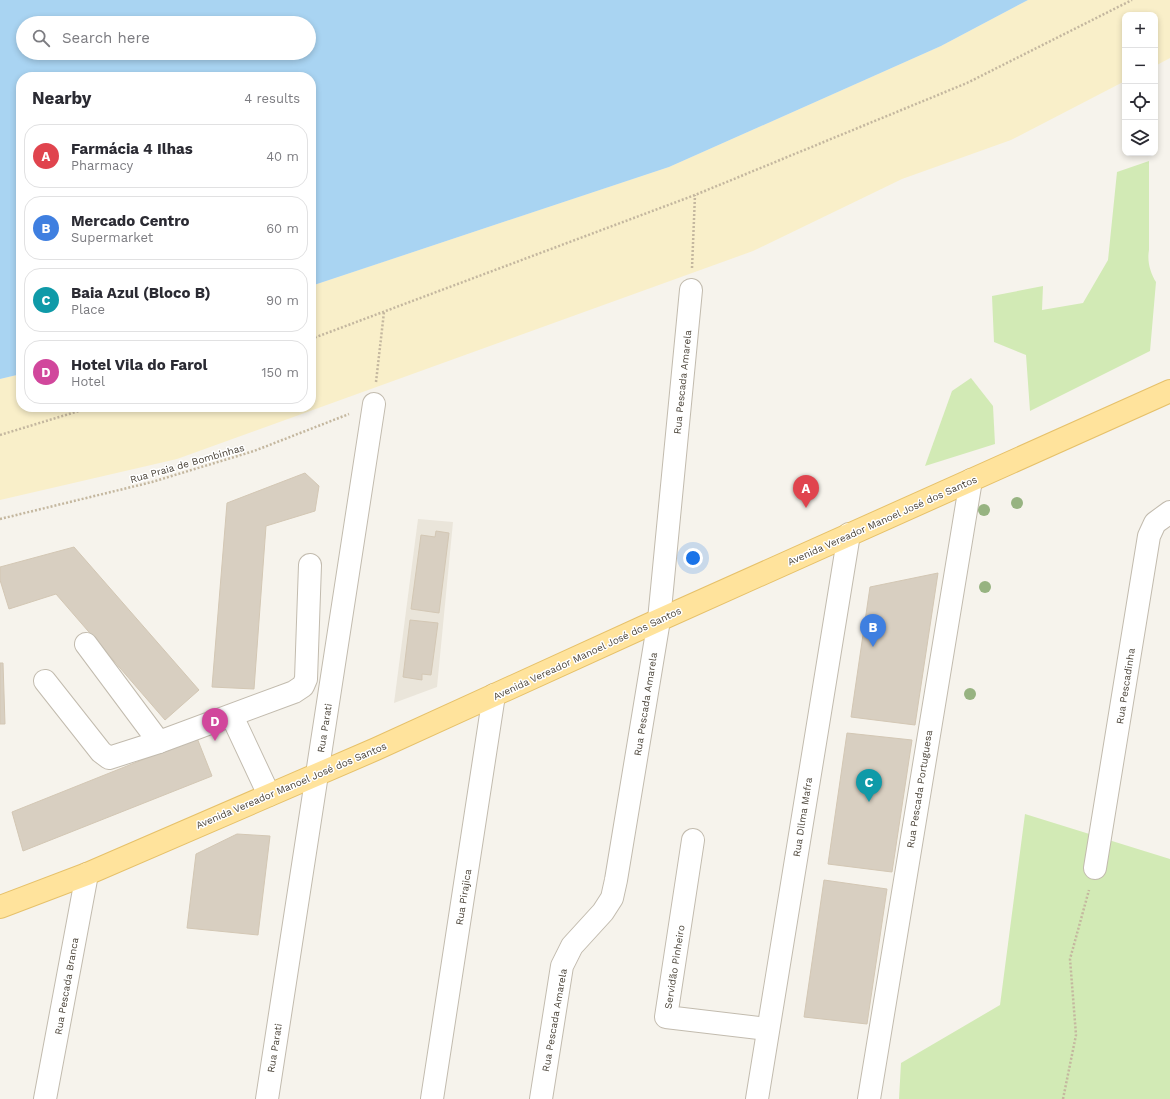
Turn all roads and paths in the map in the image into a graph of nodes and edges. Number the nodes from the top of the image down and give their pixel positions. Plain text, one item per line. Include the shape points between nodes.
1 (1132, 0) edge
2 (695, 196) junction
3 (691, 290) joint
4 (384, 312) junction
5 (316, 337) edge
6 (1170, 391) edge
7 (374, 404) junction
8 (76, 412) edge
9 (0, 435) edge
10 (971, 480) junction
11 (1170, 512) edge
12 (0, 519) edge
13 (849, 534) junction
14 (310, 565) dead end
15 (659, 620) junction
16 (86, 644) dead end
17 (45, 681) dead end
18 (494, 695) junction
19 (232, 716) junction
20 (159, 742) junction
21 (316, 775) junction
22 (269, 795) junction
23 (694, 840) dead end
24 (1095, 868) joint
25 (86, 874) junction
26 (0, 907) edge
27 (767, 1029) junction
28 (45, 1099) edge
29 (267, 1099) edge
30 (432, 1099) edge
31 (541, 1099) edge
32 (757, 1099) edge
33 (869, 1099) edge
34 (1063, 1099) edge

1 - 2 path via 967,82
2 - 3 path
2 - 4 path
3 - 15 street, Rua Pescada Amarela
4 - 5 path
4 - 7 path
6 - 10 main road, Avenida Vereador Manoel José dos Santos
7 - 12 path, Rua Praia de Bombinhas via 254,451 152,482
7 - 21 street, Rua Parati
8 - 9 path
10 - 13 main road, Avenida Vereador Manoel José dos Santos
10 - 33 street, Rua Pescada Portuguesa
11 - 24 street, Rua Pescadinha via 1155,523 1149,536
13 - 15 main road, Avenida Vereador Manoel José dos Santos
13 - 27 street, Rua Dilma Mafra
14 - 19 street via 306,679 303,686 294,692
15 - 18 main road, Avenida Vereador Manoel José dos Santos
15 - 31 street, Rua Pescada Amarela via 615,886 612,898 603,912 572,946 562,966
16 - 20 street
17 - 20 street via 101,752 109,758
18 - 21 main road, Avenida Vereador Manoel José dos Santos
18 - 30 street, Rua Pirajica
19 - 20 street
19 - 22 street
21 - 22 main road, Avenida Vereador Manoel José dos Santos
21 - 29 street, Rua Parati
22 - 25 main road, Avenida Vereador Manoel José dos Santos
23 - 27 street, Servidão Pinheiro via 666,1017
24 - 34 path via 1070,959 1076,1035
25 - 26 main road, Avenida Vereador Manoel José dos Santos
25 - 28 street, Rua Pescada Branca
27 - 32 street, Rua Dilma Mafra

